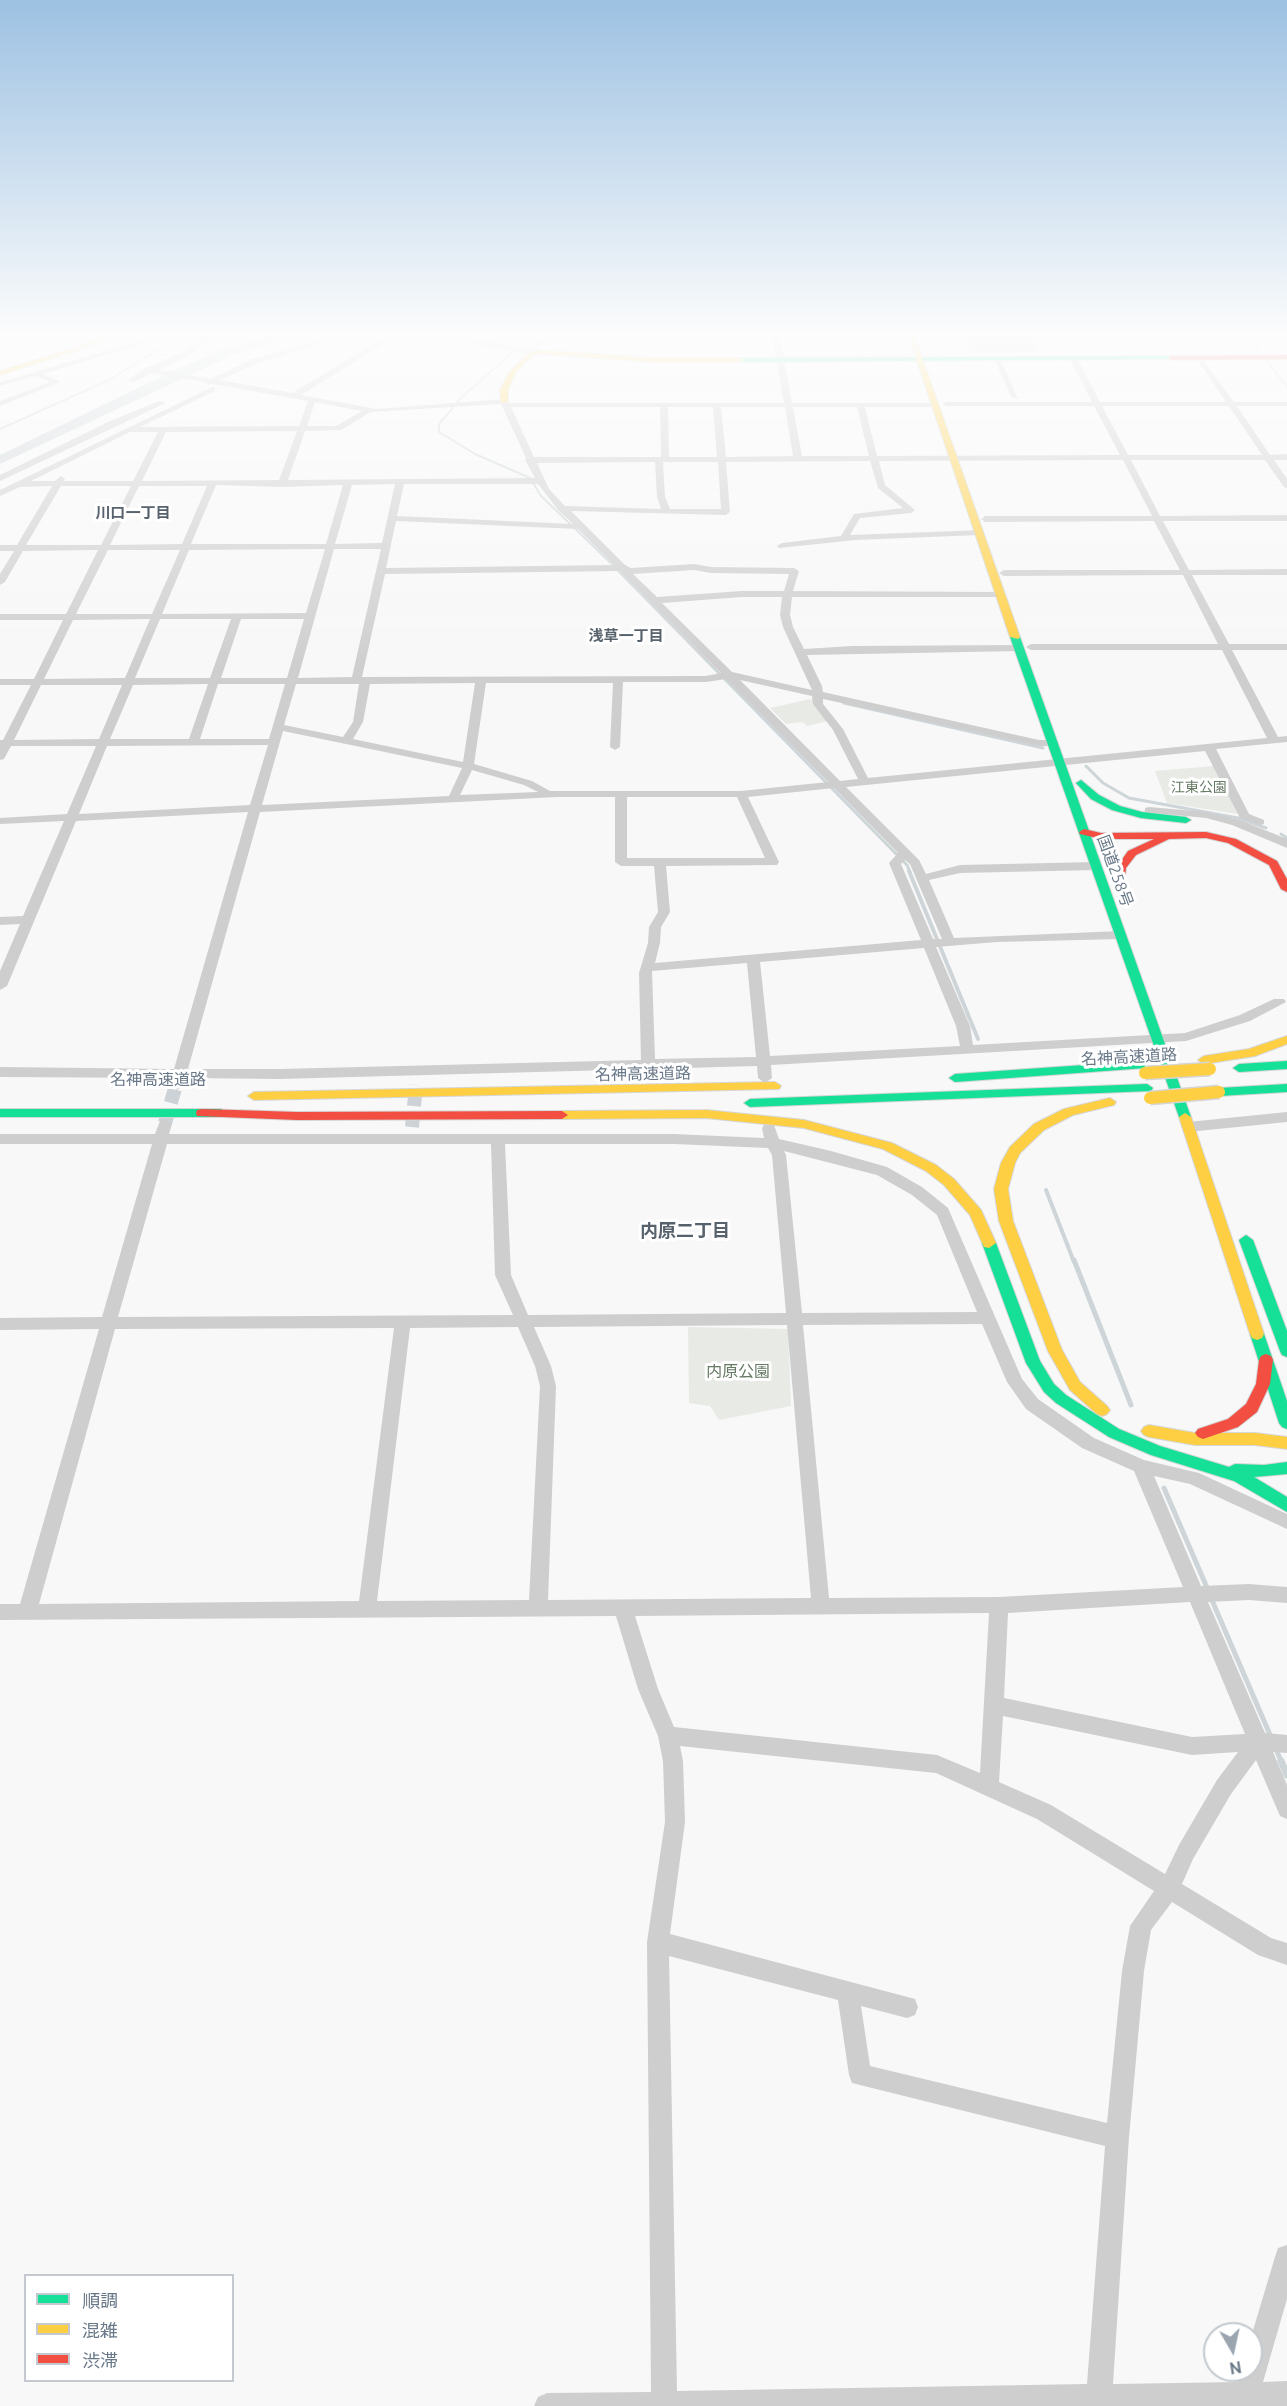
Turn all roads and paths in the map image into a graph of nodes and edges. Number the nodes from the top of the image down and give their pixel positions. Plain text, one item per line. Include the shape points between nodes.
1 (69, 444) edge
2 (102, 444) edge
3 (156, 444) edge
4 (295, 444) edge
5 (522, 444) edge
6 (663, 444) edge
7 (721, 444) edge
8 (796, 444) edge
9 (870, 444) edge
10 (954, 444) edge
11 (1118, 444) edge
12 (1260, 444) edge
13 (1269, 457) junction
14 (1287, 457) edge
15 (874, 458) junction
16 (959, 458) junction
17 (1125, 458) junction
18 (662, 459) junction
19 (722, 459) junction
20 (798, 459) junction
21 (529, 460) junction
22 (69, 461) junction
23 (0, 478) edge
24 (535, 482) junction
25 (348, 483) junction
26 (400, 483) junction
27 (20, 484) junction
28 (58, 484) junction
29 (137, 484) junction
30 (212, 484) junction
31 (282, 484) junction
32 (1287, 485) edge
33 (0, 493) edge
34 (561, 508) junction
35 (667, 512) junction
36 (393, 518) junction
37 (1287, 518) edge
38 (985, 519) junction
39 (1158, 519) junction
40 (574, 526) junction
41 (979, 532) junction
42 (844, 538) junction
43 (330, 546) junction
44 (387, 546) junction
45 (782, 546) dead end
46 (105, 547) junction
47 (185, 547) junction
48 (0, 548) edge
49 (20, 548) junction
50 (622, 569) junction
51 (381, 571) junction
52 (1184, 572) junction
53 (1287, 572) edge
54 (1004, 573) junction
55 (0, 582) edge
56 (1000, 594) junction
57 (788, 595) junction
58 (657, 600) junction
59 (70, 616) junction
60 (155, 616) junction
61 (237, 616) junction
62 (310, 616) junction
63 (0, 617) edge
64 (1225, 647) junction
65 (1287, 647) edge
66 (1025, 648) junction
67 (801, 652) junction
68 (723, 676) junction
69 (618, 679) junction
70 (481, 680) junction
71 (216, 681) junction
72 (291, 681) junction
73 (361, 681) junction
74 (0, 682) edge
75 (38, 682) junction
76 (128, 682) junction
77 (816, 696) junction
78 (278, 727) junction
79 (1287, 739) edge
80 (1274, 740) junction
81 (346, 741) junction
82 (194, 742) junction
83 (274, 742) junction
84 (4, 743) edge
85 (102, 743) junction
86 (1052, 743) junction
87 (615, 747) dead end
88 (1209, 747) junction
89 (0, 757) edge
90 (1063, 760) junction
91 (468, 765) junction
92 (864, 780) junction
93 (1081, 783) junction
94 (829, 784) junction
95 (546, 794) junction
96 (621, 794) junction
97 (741, 794) junction
98 (453, 799) junction
99 (254, 809) junction
100 (1153, 813) junction
101 (71, 817) junction
102 (0, 821) edge
103 (1083, 832) junction
104 (1104, 834) junction
105 (1192, 834) junction
106 (1269, 834) junction
107 (1287, 844) edge
108 (902, 856) junction
109 (1287, 860) edge
110 (659, 862) junction
111 (1095, 866) junction
112 (923, 878) junction
113 (1287, 889) edge
114 (27, 920) junction
115 (0, 921) edge
116 (1121, 935) junction
117 (940, 944) junction
118 (753, 960) junction
119 (648, 967) junction
120 (0, 986) edge
121 (1155, 991) dead end
122 (1279, 1002) dead end
123 (1165, 1039) junction
124 (1287, 1040) edge
125 (968, 1048) junction
126 (762, 1061) junction
127 (648, 1064) junction
128 (1207, 1065) junction
129 (1287, 1065) edge
130 (0, 1072) edge
131 (765, 1078) dead end
132 (178, 1079) junction
133 (945, 1080) dead end
134 (1287, 1082) edge
135 (791, 1086) dead end
136 (1287, 1088) edge
137 (1217, 1089) junction
138 (1149, 1093) junction
139 (235, 1096) dead end
140 (166, 1097) dead end
141 (190, 1097) dead end
142 (0, 1113) edge
143 (202, 1113) junction
144 (1287, 1117) edge
145 (1199, 1129) junction
146 (163, 1131) junction
147 (771, 1135) junction
148 (0, 1139) edge
149 (498, 1140) junction
150 (1240, 1224) dead end
151 (988, 1318) junction
152 (795, 1320) junction
153 (403, 1322) junction
154 (523, 1322) junction
155 (110, 1323) junction
156 (0, 1324) edge
157 (1287, 1350) edge
158 (1266, 1360) junction
159 (1287, 1423) edge
160 (1174, 1437) junction
161 (1287, 1443) edge
162 (1141, 1466) junction
163 (1219, 1468) junction
164 (1287, 1468) edge
165 (1287, 1504) edge
166 (1287, 1522) edge
167 (1204, 1594) junction
168 (1287, 1595) edge
169 (999, 1605) junction
170 (538, 1606) junction
171 (623, 1606) junction
172 (821, 1607) junction
173 (367, 1609) junction
174 (0, 1612) edge
175 (27, 1612) junction
176 (994, 1705) junction
177 (668, 1736) junction
178 (1273, 1743) edge
179 (989, 1786) junction
180 (1287, 1809) edge
181 (1169, 1889) junction
182 (658, 1942) junction
183 (1287, 1954) edge
184 (848, 1991) junction
185 (907, 2007) dead end
186 (1117, 2137) junction
187 (1287, 2257) edge
188 (1287, 2394) edge
189 (1099, 2396) junction
190 (1247, 2400) edge
191 (664, 2405) edge
192 (547, 2406) edge

1 - 23 street
2 - 22 street
3 - 29 street
4 - 31 street
5 - 21 street
6 - 18 street
7 - 19 street
8 - 20 street
9 - 15 street
10 - 16 main road, 国道258号
11 - 17 street
12 - 13 street
13 - 14 street
13 - 17 street
13 - 32 street
15 - 16 street
15 - 20 street
15 - 42 street via 881,486 911,510 857,516
16 - 17 street
16 - 38 main road, 国道258号
16 - 41 main road, 国道258号
17 - 39 street
18 - 19 street
18 - 21 street
18 - 35 street via 661,497
19 - 20 street
19 - 35 street via 726,512
21 - 24 street
22 - 27 street
22 - 28 street
24 - 26 street
24 - 34 street
25 - 26 street
25 - 31 street
25 - 43 street
26 - 36 street
27 - 28 street
27 - 33 street
28 - 29 street
28 - 49 street
29 - 30 street
29 - 46 street
30 - 31 street
30 - 47 street
34 - 35 street
34 - 40 street
36 - 40 street
36 - 44 street
37 - 39 street
38 - 39 street
38 - 54 main road, 国道258号
39 - 52 street
40 - 50 street
41 - 42 street
41 - 56 main road, 国道258号
42 - 45 street
43 - 44 street
43 - 47 street
43 - 62 street
44 - 51 street
46 - 47 street
46 - 49 street
46 - 59 street
47 - 60 street
48 - 49 street
49 - 55 street
50 - 51 street
50 - 57 street via 794,571
50 - 58 street
51 - 73 street
52 - 53 street
52 - 54 street
52 - 64 street
54 - 66 main road, 国道258号
56 - 57 street
56 - 66 main road, 国道258号
57 - 58 street
57 - 67 street via 788,627
58 - 68 street
59 - 60 street
59 - 63 street
59 - 75 street
60 - 61 street
60 - 76 street
61 - 62 street
61 - 71 street
62 - 72 street
64 - 65 street
64 - 66 street
64 - 80 street
66 - 67 street
66 - 86 main road, 国道258号
66 - 90 main road, 国道258号
67 - 77 street via 817,686
68 - 69 street
68 - 77 street
68 - 94 street
69 - 70 street
69 - 87 street
70 - 73 street
70 - 91 street
71 - 72 street
71 - 76 street
71 - 82 street
72 - 73 street
72 - 78 street
73 - 81 street via 358,722
74 - 75 street
75 - 76 street
75 - 84 street
76 - 85 street
77 - 86 street
77 - 92 street
78 - 81 street
78 - 83 street
79 - 80 street
80 - 88 street
81 - 91 street
82 - 83 street
82 - 85 street
83 - 99 street
84 - 85 street
84 - 89 street
85 - 101 street
86 - 90 main road, 国道258号
88 - 90 street
88 - 106 street via 1244,816 1276,829
90 - 92 street
90 - 93 main road, 国道258号
90 - 103 main road, 国道258号
91 - 95 street via 528,783
91 - 98 street
92 - 94 street
93 - 100 main road via 1095,797 1116,808
93 - 104 main road, 国道258号
94 - 97 street
94 - 108 street
95 - 96 street
95 - 98 street
96 - 97 street
96 - 110 street via 621,862
97 - 110 street via 773,862
98 - 99 street
99 - 101 street
99 - 132 street
100 - 104 main road
100 - 106 street via 1206,815
100 - 109 main road via 1240,833 1270,846
101 - 102 street
101 - 114 street
103 - 104 main road
103 - 111 main road, 国道258号
104 - 105 main road
104 - 105 main road, 国道258号 via 1121,892 1121,868 1132,853 1160,839
105 - 113 main road via 1257,850 1273,863
106 - 107 street
108 - 112 street via 915,863
108 - 117 street via 895,863
110 - 119 street via 664,912 655,927
111 - 112 street via 960,869
111 - 116 main road, 国道258号
112 - 117 street
114 - 115 street
114 - 120 street
116 - 117 street via 997,938
116 - 123 main road, 国道258号
117 - 118 street
117 - 125 street
118 - 119 street
118 - 126 street
119 - 127 street
121 - 123 main road, 国道258号
122 - 123 street via 1245,1018
123 - 125 street
123 - 145 main road, 国道258号
124 - 128 main road
125 - 126 street
126 - 127 street
126 - 131 street
127 - 132 street via 417,1077 280,1074
128 - 129 main road
128 - 133 main road
130 - 132 street
134 - 137 main road, 名神高速道路
135 - 139 main road, 名神高速道路
136 - 137 main road
137 - 138 main road, 名神高速道路
138 - 143 main road, 名神高速道路
138 - 160 main road via 1084,1107 1039,1127 1015,1150 1001,1190 1006,1221 1055,1351 1075,1386 1103,1411 1120,1420
140 - 141 main road, 名神高速道路
142 - 143 main road, 名神高速道路
143 - 163 main road via 706,1114 804,1124 878,1143 931,1168 976,1213 1033,1363 1061,1400 1137,1444
144 - 145 street
145 - 158 main road, 国道258号
146 - 148 street
146 - 149 street via 411,1134
146 - 155 street
147 - 149 street
147 - 151 street via 882,1172 917,1191 943,1212
147 - 152 street via 779,1155
149 - 154 street via 503,1275
150 - 157 main road
151 - 152 street
151 - 162 street via 1016,1382 1032,1404 1088,1443
152 - 154 street
152 - 172 street
153 - 154 street
153 - 155 street
153 - 173 street
154 - 170 street via 548,1386
155 - 156 street
155 - 175 street
158 - 159 main road, 国道258号
158 - 160 main road via 1259,1396 1243,1416 1209,1432
160 - 161 main road
162 - 166 street via 1193,1478
162 - 167 street
163 - 164 main road via 1264,1472
163 - 165 main road via 1257,1484
167 - 168 street
167 - 169 street
167 - 178 street
169 - 172 street
169 - 176 street
170 - 171 street
170 - 173 street
171 - 172 street
171 - 177 street via 648,1689
173 - 175 street
174 - 175 street
176 - 178 street via 1192,1746
176 - 179 street
177 - 179 street via 937,1764
177 - 182 street via 675,1822
178 - 180 street
178 - 181 street via 1224,1786
179 - 181 street via 1064,1823
181 - 183 street via 1266,1947
181 - 186 street via 1141,1926
182 - 184 street
182 - 191 street
184 - 185 street
184 - 186 street via 860,2075
186 - 189 street
187 - 190 street
188 - 190 street
189 - 190 street
189 - 191 street
191 - 192 street

